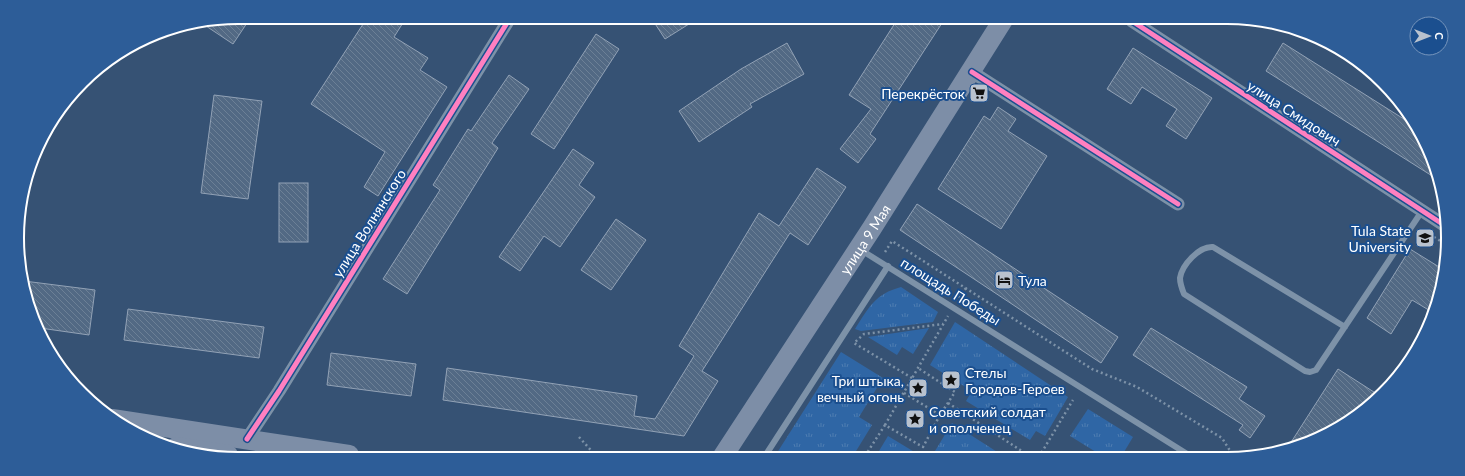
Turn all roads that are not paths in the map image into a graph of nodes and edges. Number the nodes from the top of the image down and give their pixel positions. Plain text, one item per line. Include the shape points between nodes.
1 (506, 24) edge
2 (1001, 24) edge
3 (1137, 24) edge
4 (972, 72) junction
5 (1178, 204) dead end
6 (1422, 211) junction
7 (1441, 223) edge
8 (859, 248) junction
9 (888, 266) junction
10 (1345, 327) junction
11 (128, 421) edge
12 (247, 439) junction
13 (330, 452) edge
14 (726, 452) edge
15 (768, 452) edge
16 (1184, 452) edge

1 - 12 street, улица Волнянского
2 - 4 main road, улица 9 Мая
3 - 6 street, улица Смидович
4 - 5 street
4 - 8 main road, улица 9 Мая
6 - 7 street, улица Смидович
6 - 10 lane
8 - 9 lane
8 - 14 main road, улица 9 Мая
9 - 15 lane, площадь Победы
9 - 16 lane, площадь Победы
10 - 10 lane via 1213,247 1206,246 1198,250 1182,274 1181,286 1184,294 1305,371 1316,370
11 - 12 main road
12 - 13 main road

